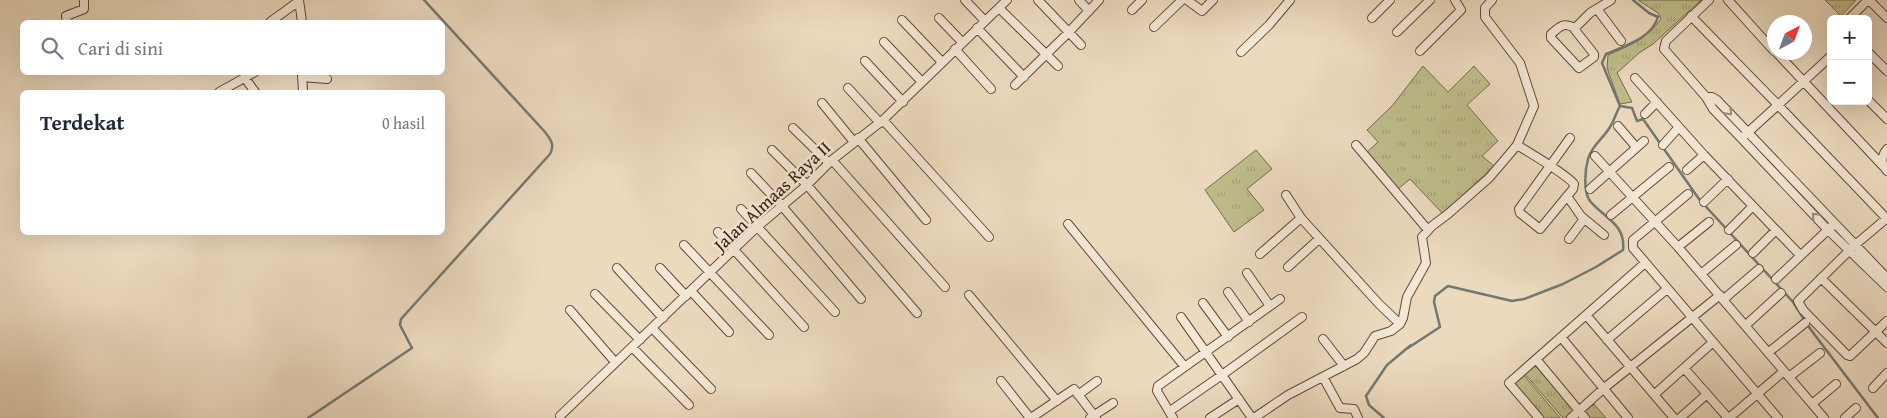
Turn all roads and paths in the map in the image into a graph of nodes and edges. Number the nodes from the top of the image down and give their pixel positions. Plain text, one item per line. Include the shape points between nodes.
1 (84, 0) edge
2 (299, 0) edge
3 (965, 0) edge
4 (1007, 0) edge
5 (1038, 0) edge
6 (1079, 0) edge
7 (1099, 0) edge
8 (1142, 0) edge
9 (1182, 0) edge
10 (1187, 0) edge
11 (1213, 0) edge
12 (1290, 0) edge
13 (1390, 0) edge
14 (1430, 0) edge
15 (1455, 0) edge
16 (1479, 0) edge
17 (1492, 0) edge
18 (1611, 0) edge
19 (1709, 0) edge
20 (1728, 0) edge
21 (1869, 0) edge
22 (1486, 6) junction
23 (999, 8) junction
24 (1597, 9) junction
25 (1132, 10) dead end
26 (1089, 11) junction
27 (1853, 15) edge
28 (1690, 16) junction
29 (938, 18) dead end
30 (1372, 18) dead end
31 (1887, 18) edge
32 (67, 20) edge
33 (273, 20) edge
34 (302, 20) edge
35 (902, 20) dead end
36 (985, 21) junction
37 (1154, 27) dead end
38 (977, 28) junction
39 (1576, 28) junction
40 (1397, 32) dead end
41 (1068, 33) junction
42 (1622, 40) dead end
43 (884, 42) dead end
44 (962, 42) junction
45 (1767, 43) edge
46 (1081, 46) dead end
47 (955, 50) junction
48 (1420, 50) dead end
49 (1242, 52) dead end
50 (1046, 54) junction
51 (1872, 56) edge
52 (1782, 60) edge
53 (865, 61) dead end
54 (942, 62) junction
55 (1827, 62) edge
56 (1058, 66) dead end
57 (1887, 70) edge
58 (250, 75) edge
59 (302, 75) edge
60 (1024, 77) junction
61 (245, 78) junction
62 (1635, 78) dead end
63 (327, 79) dead end
64 (922, 82) junction
65 (1802, 82) junction
66 (1015, 85) dead end
67 (848, 88) dead end
68 (991, 89) dead end
69 (223, 90) edge
70 (254, 90) edge
71 (303, 90) edge
72 (1706, 97) junction
73 (903, 102) junction
74 (1657, 102) junction
75 (822, 103) dead end
76 (1872, 104) edge
77 (1778, 105) junction
78 (1644, 114) dead end
79 (1887, 119) edge
80 (882, 121) junction
81 (1618, 126) dead end
82 (1679, 127) junction
83 (793, 128) dead end
84 (1748, 132) junction
85 (1570, 138) dead end
86 (1742, 139) junction
87 (856, 140) junction
88 (1644, 141) dead end
89 (1662, 144) dead end
90 (1356, 145) dead end
91 (1517, 145) junction
92 (1636, 147) junction
93 (1887, 149) edge
94 (772, 150) dead end
95 (1704, 155) junction
96 (1595, 156) dead end
97 (830, 162) junction
98 (1551, 167) junction
99 (1669, 167) dead end
100 (1885, 169) edge
101 (1687, 170) dead end
102 (1610, 172) junction
103 (750, 173) dead end
104 (1728, 179) junction
105 (807, 185) junction
106 (1590, 189) dead end
107 (1688, 194) dead end
108 (1286, 195) dead end
109 (1567, 196) junction
110 (1632, 196) junction
111 (1704, 202) dead end
112 (782, 206) junction
113 (1753, 206) junction
114 (741, 210) dead end
115 (1611, 215) dead end
116 (1301, 218) junction
117 (1584, 219) junction
118 (1887, 219) edge
119 (926, 220) dead end
120 (1656, 222) junction
121 (1709, 222) dead end
122 (1835, 223) junction
123 (1068, 224) dead end
124 (757, 227) junction
125 (1428, 230) junction
126 (1729, 230) dead end
127 (1776, 230) junction
128 (1828, 230) junction
129 (718, 232) dead end
130 (1604, 235) dead end
131 (989, 237) dead end
132 (1319, 239) junction
133 (1569, 239) dead end
134 (684, 245) dead end
135 (1736, 245) dead end
136 (1678, 247) junction
137 (1852, 248) junction
138 (734, 250) junction
139 (1753, 253) dead end
140 (1260, 254) dead end
141 (1800, 254) junction
142 (1645, 263) junction
143 (1288, 267) dead end
144 (617, 268) dead end
145 (660, 268) dead end
146 (1759, 269) dead end
147 (712, 272) junction
148 (1247, 273) dead end
149 (1701, 274) junction
150 (1821, 278) junction
151 (1887, 278) edge
152 (1776, 279) dead end
153 (945, 287) dead end
154 (1887, 287) edge
155 (1667, 289) junction
156 (1228, 292) dead end
157 (689, 293) junction
158 (1780, 293) dead end
159 (596, 294) dead end
160 (969, 295) dead end
161 (1722, 297) junction
162 (861, 299) dead end
163 (1280, 299) dead end
164 (1203, 303) dead end
165 (1270, 306) junction
166 (570, 310) dead end
167 (835, 312) dead end
168 (916, 313) dead end
169 (1302, 316) dead end
170 (1587, 316) junction
171 (1181, 317) dead end
172 (662, 318) junction
173 (1691, 318) junction
174 (1887, 321) edge
175 (1250, 322) junction
176 (1805, 323) dead end
177 (1400, 324) junction
178 (1746, 325) junction
179 (804, 327) dead end
180 (652, 328) junction
181 (1876, 331) junction
182 (729, 332) dead end
183 (769, 335) dead end
184 (1228, 337) junction
185 (1561, 337) junction
186 (1323, 338) dead end
187 (640, 340) junction
188 (1607, 340) junction
189 (1712, 343) junction
190 (1887, 343) edge
191 (632, 347) junction
192 (1769, 352) junction
193 (1206, 353) junction
194 (1820, 353) dead end
195 (1536, 359) junction
196 (616, 362) junction
197 (1344, 366) junction
198 (1630, 366) junction
199 (1185, 367) junction
200 (1684, 368) junction
201 (1887, 373) edge
202 (1786, 374) junction
203 (1222, 375) junction
204 (1323, 377) junction
205 (1097, 381) dead end
206 (1001, 382) dead end
207 (1836, 384) dead end
208 (1873, 388) dead end
209 (711, 389) dead end
210 (1604, 389) junction
211 (1655, 394) junction
212 (1707, 394) junction
213 (1756, 394) junction
214 (1078, 395) junction
215 (1239, 398) junction
216 (1057, 401) junction
217 (1113, 403) dead end
218 (1812, 404) junction
219 (689, 405) dead end
220 (1856, 408) dead end
221 (1579, 411) junction
222 (1172, 415) edge
223 (560, 416) dead end
224 (1093, 417) edge
225 (1030, 418) edge
226 (1210, 418) edge
227 (1253, 418) edge
228 (1358, 418) edge
229 (1539, 418) edge
230 (1570, 418) edge
231 (1585, 418) edge
232 (1628, 418) edge
233 (1674, 418) edge
234 (1680, 418) edge
235 (1728, 418) edge
236 (1778, 418) edge
237 (1824, 418) edge
238 (1845, 418) edge

1 - 32 street via 84,9 66,16
2 - 33 street
2 - 34 street
3 - 36 street
4 - 23 street, Jalan Almaas Raya II
5 - 41 street
6 - 26 street
7 - 26 street
8 - 25 street
9 - 37 street
10 - 11 street via 1202,11
12 - 49 street
13 - 30 street
14 - 40 street
15 - 48 street via 1461,10
16 - 22 street
17 - 22 street
18 - 24 street
19 - 28 street
20 - 45 street
21 - 27 street
21 - 31 street
22 - 91 street via 1484,13 1488,23 1520,63 1534,106
23 - 36 street, Jalan Almaas Raya II
23 - 50 street
24 - 39 street
24 - 42 street
26 - 41 street
28 - 72 street via 1666,41 1664,49
28 - 77 street
29 - 44 street
35 - 54 street
36 - 38 street, Jalan Almaas Raya II
38 - 44 street, Jalan Almaas Raya II
38 - 60 street
39 - 39 street via 1563,24 1551,34 1551,38 1579,68 1594,54
41 - 46 street
41 - 50 street
43 - 64 street
44 - 47 street, Jalan Almaas Raya II
47 - 54 street, Jalan Almaas Raya II
47 - 68 street
50 - 56 street
50 - 60 street
51 - 57 street
52 - 65 street
53 - 73 street
54 - 64 street, Jalan Almaas Raya II
55 - 65 street
58 - 61 street
59 - 63 street
59 - 71 street
60 - 66 street
61 - 69 street
61 - 70 street
62 - 74 street
64 - 73 street, Jalan Almaas Raya II
65 - 77 street
65 - 100 street
67 - 80 street
72 -> 84 street via 1717,100
72 - 86 street
73 - 80 street, Jalan Almaas Raya II
74 - 78 street
74 - 82 street
75 - 87 street
76 - 79 street
77 - 84 street
77 - 118 street
80 - 87 street, Jalan Almaas Raya II
80 - 131 street
81 - 92 street
82 - 89 street
82 - 95 street
83 - 97 street
84 - 86 street
84 - 122 street
85 - 98 street
128 -> 86 street
87 - 97 street, Jalan Almaas Raya II
87 - 119 street
88 - 92 street
90 - 125 street
91 - 98 street
91 - 125 street via 1489,178
92 - 102 street
93 - 100 street via 1883,157
94 - 105 street
95 - 101 street
95 - 104 street
96 - 102 street
97 - 105 street, Jalan Almaas Raya II
97 - 153 street
98 - 109 street via 1574,184
98 - 109 street via 1519,211 1540,229
99 - 110 street
102 - 106 street
102 - 110 street
103 - 112 street
104 - 111 street
104 - 113 street
105 - 112 street, Jalan Almaas Raya II
105 - 168 street
107 - 120 street
108 - 116 street
109 - 117 street
110 - 115 street
110 - 120 street
112 - 124 street, Jalan Almaas Raya II
112 - 162 street
113 - 126 street
113 - 127 street
114 - 124 street
116 - 132 street
116 - 140 street
117 - 130 street
117 - 133 street
118 - 137 street
120 - 136 street
120 - 142 street via 1633,242 1634,250
121 - 136 street
122 - 128 street
122 - 137 street
123 - 199 street
124 - 138 street, Jalan Almaas Raya II
124 - 167 street
125 - 177 street via 1422,237 1426,263 1407,297
127 - 139 street
127 - 141 street
128 - 137 street
128 - 141 street
129 - 138 street
132 - 143 street
132 - 177 street
134 - 147 street
135 - 149 street
136 - 149 street
137 - 150 street
137 - 151 street
137 - 154 street
138 - 147 street, Jalan Almaas Raya II
138 - 179 street
141 - 152 street
142 - 155 street
142 - 170 street
144 - 172 street
145 - 157 street
146 - 161 street
147 - 157 street, Jalan Almaas Raya II
147 - 183 street
148 - 165 street
149 - 161 street
150 - 181 street
150 - 181 street via 1800,298 1799,305 1847,355 1853,355
155 - 173 street
155 - 188 street
156 - 175 street
157 - 172 street, Jalan Almaas Raya II
157 - 182 street
158 - 178 street
159 - 187 street
160 - 216 street
161 - 173 street
161 - 178 street
163 - 165 street
164 - 184 street
165 - 175 street
166 - 196 street
169 - 203 street
170 - 185 street
170 - 188 street
171 - 193 street
172 - 180 street, Jalan Almaas Raya II
173 - 189 street
173 - 198 street
174 - 181 street
175 - 184 street
176 - 192 street
177 - 197 street via 1375,336 1364,353
178 - 192 street
180 - 187 street, Jalan Almaas Raya II
180 - 209 street
181 - 190 street
184 - 193 street
185 - 195 street
185 - 210 street
186 - 197 street
187 - 191 street, Jalan Almaas Raya II
188 - 198 street
189 - 200 street
189 - 213 street
191 - 196 street, Jalan Almaas Raya II
191 - 219 street
192 - 202 street
193 - 199 street
193 - 203 street
194 - 202 street
195 - 221 street
195 - 229 street via 1509,383
196 - 223 street, Jalan Almaas Raya II
197 - 204 street
198 - 210 street
198 - 211 street
199 - 222 street via 1156,388
200 - 211 street
200 - 212 street
201 - 208 street
202 - 213 street
202 - 218 street
203 - 215 street
203 - 222 street
204 - 227 street
204 - 228 street via 1340,408 1354,410
205 - 214 street
206 - 225 street
207 - 218 street
210 - 221 street
210 - 232 street
211 - 233 street
212 - 234 street
212 - 235 street
213 - 235 street
213 - 236 street
214 - 216 street via 1074,390
214 - 224 street
215 - 226 street
215 - 227 street
216 - 225 street
217 - 224 street
218 - 237 street
220 - 238 street
221 - 230 street
221 - 231 street

